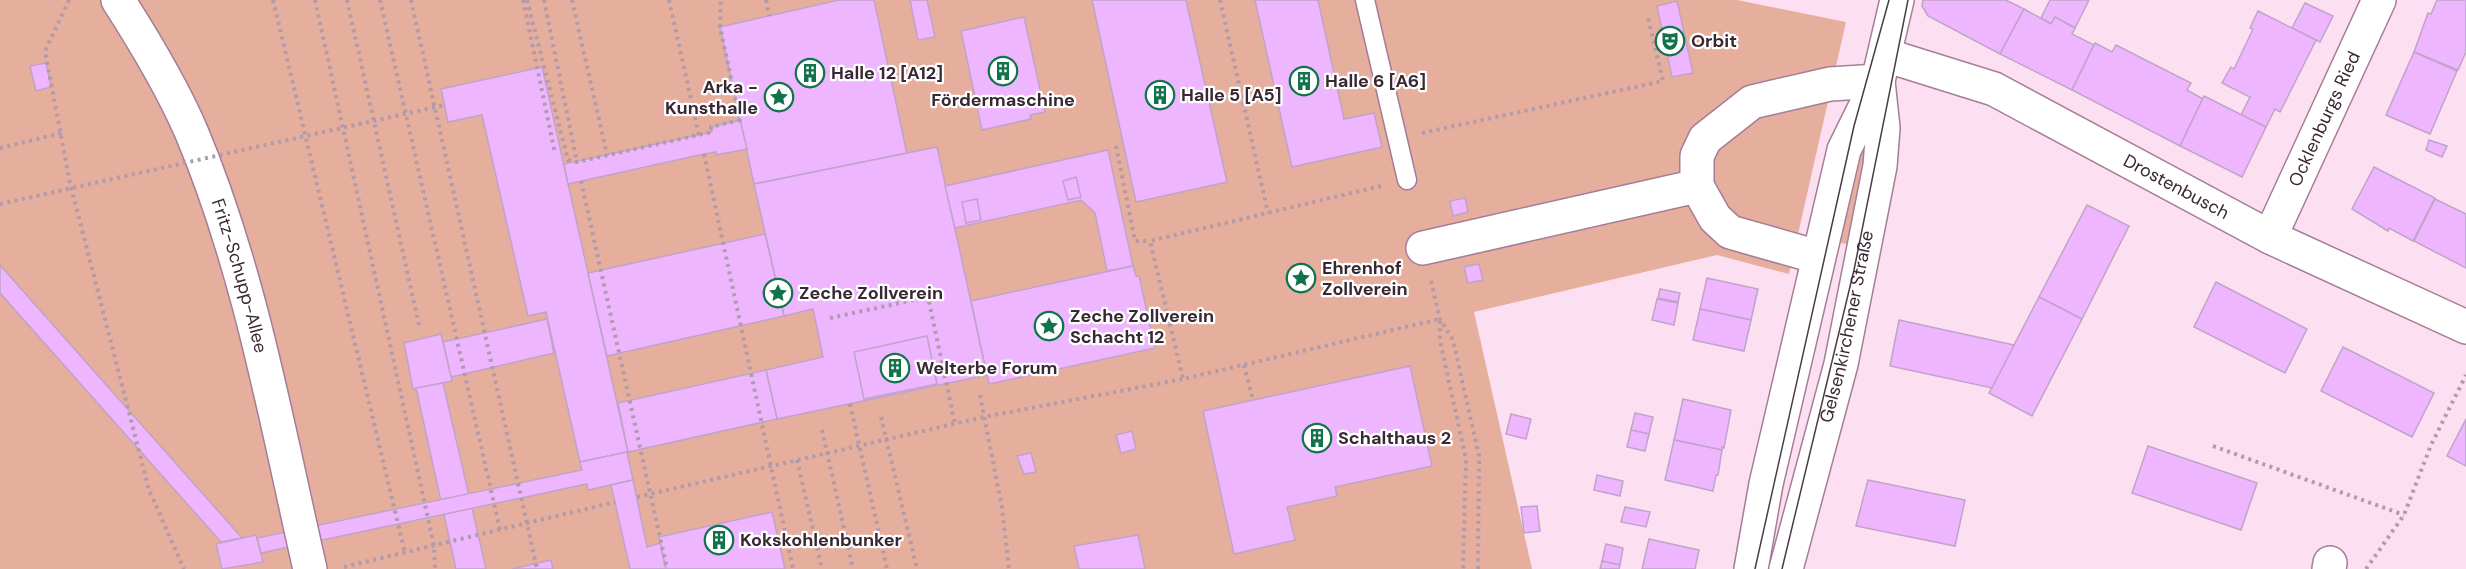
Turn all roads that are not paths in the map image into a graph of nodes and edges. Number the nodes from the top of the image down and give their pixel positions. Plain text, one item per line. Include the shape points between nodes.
1 (118, 0) edge
2 (1365, 0) edge
3 (1897, 0) edge
4 (2379, 0) edge
5 (1881, 68) junction
6 (1407, 180) road end
7 (1697, 186) junction
8 (2270, 237) junction
9 (1423, 249) dead end
10 (1818, 257) junction
11 (2466, 327) edge
12 (326, 568) edge
13 (1750, 569) edge
14 (1786, 569) edge

1 - 12 street, Fritz-Schupp-Allee via 177,102 219,207
2 - 6 lane
3 - 5 street, Gelsenkirchener Straße
4 - 8 street, Ocklenburgs Ried
5 - 7 street via 1752,102 1705,140 1697,156
5 - 8 street, Drostenbusch via 1994,89
5 - 10 street, Gelsenkirchener Straße via 1844,150
5 - 14 street, Gelsenkirchener Straße via 1883,128 1879,175 1841,364
7 - 9 street
7 - 10 street via 1715,218 1730,232
8 - 11 street, Drostenbusch
10 - 13 street, Gelsenkirchener Straße

